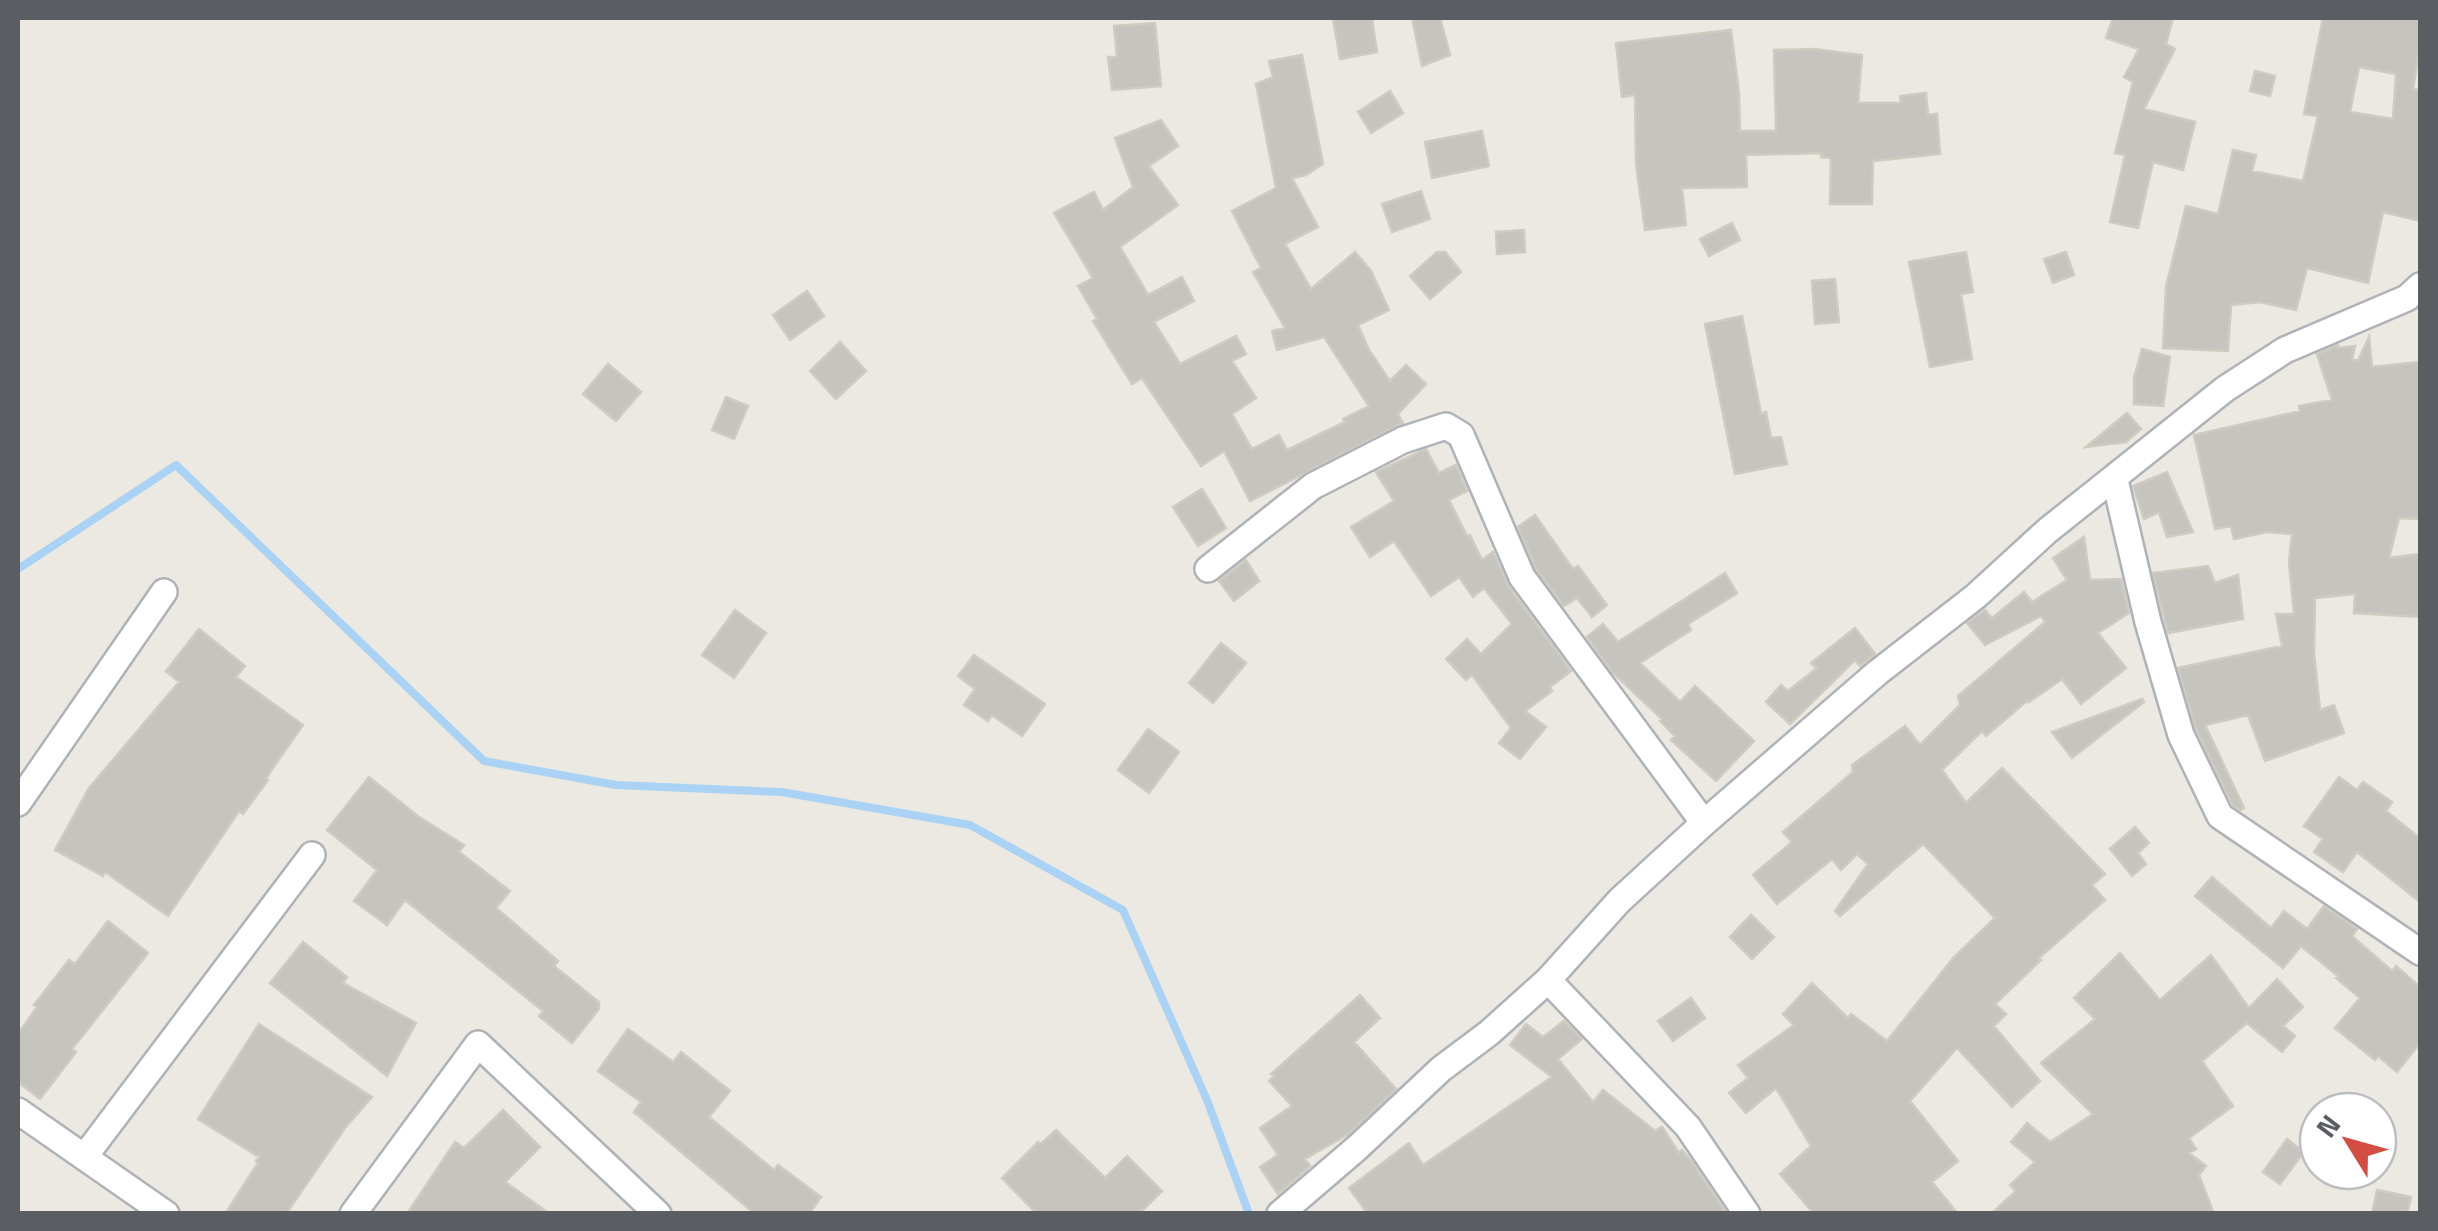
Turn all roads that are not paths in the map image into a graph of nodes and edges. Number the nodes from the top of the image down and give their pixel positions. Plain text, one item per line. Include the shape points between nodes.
1 (2420, 286) edge
2 (2115, 480) junction
3 (1208, 569) dead end
4 (164, 592) dead end
5 (18, 804) edge
6 (1704, 822) junction
7 (312, 855) dead end
8 (2420, 952) edge
9 (1548, 980) junction
10 (18, 1111) edge
11 (84, 1156) junction
12 (166, 1214) edge
13 (353, 1214) edge
14 (658, 1214) edge
15 (1280, 1214) edge
16 (1748, 1214) edge

1 - 2 street via 2407,298 2285,350
2 - 6 street
2 - 8 street via 2181,735 2220,816
3 - 6 street via 1313,486 1446,426 1461,435 1522,577
4 - 5 street
6 - 9 street via 1619,900
7 - 11 street
9 - 15 street
9 - 16 street via 1688,1127
10 - 11 street
11 - 12 street
13 - 14 street via 478,1044

